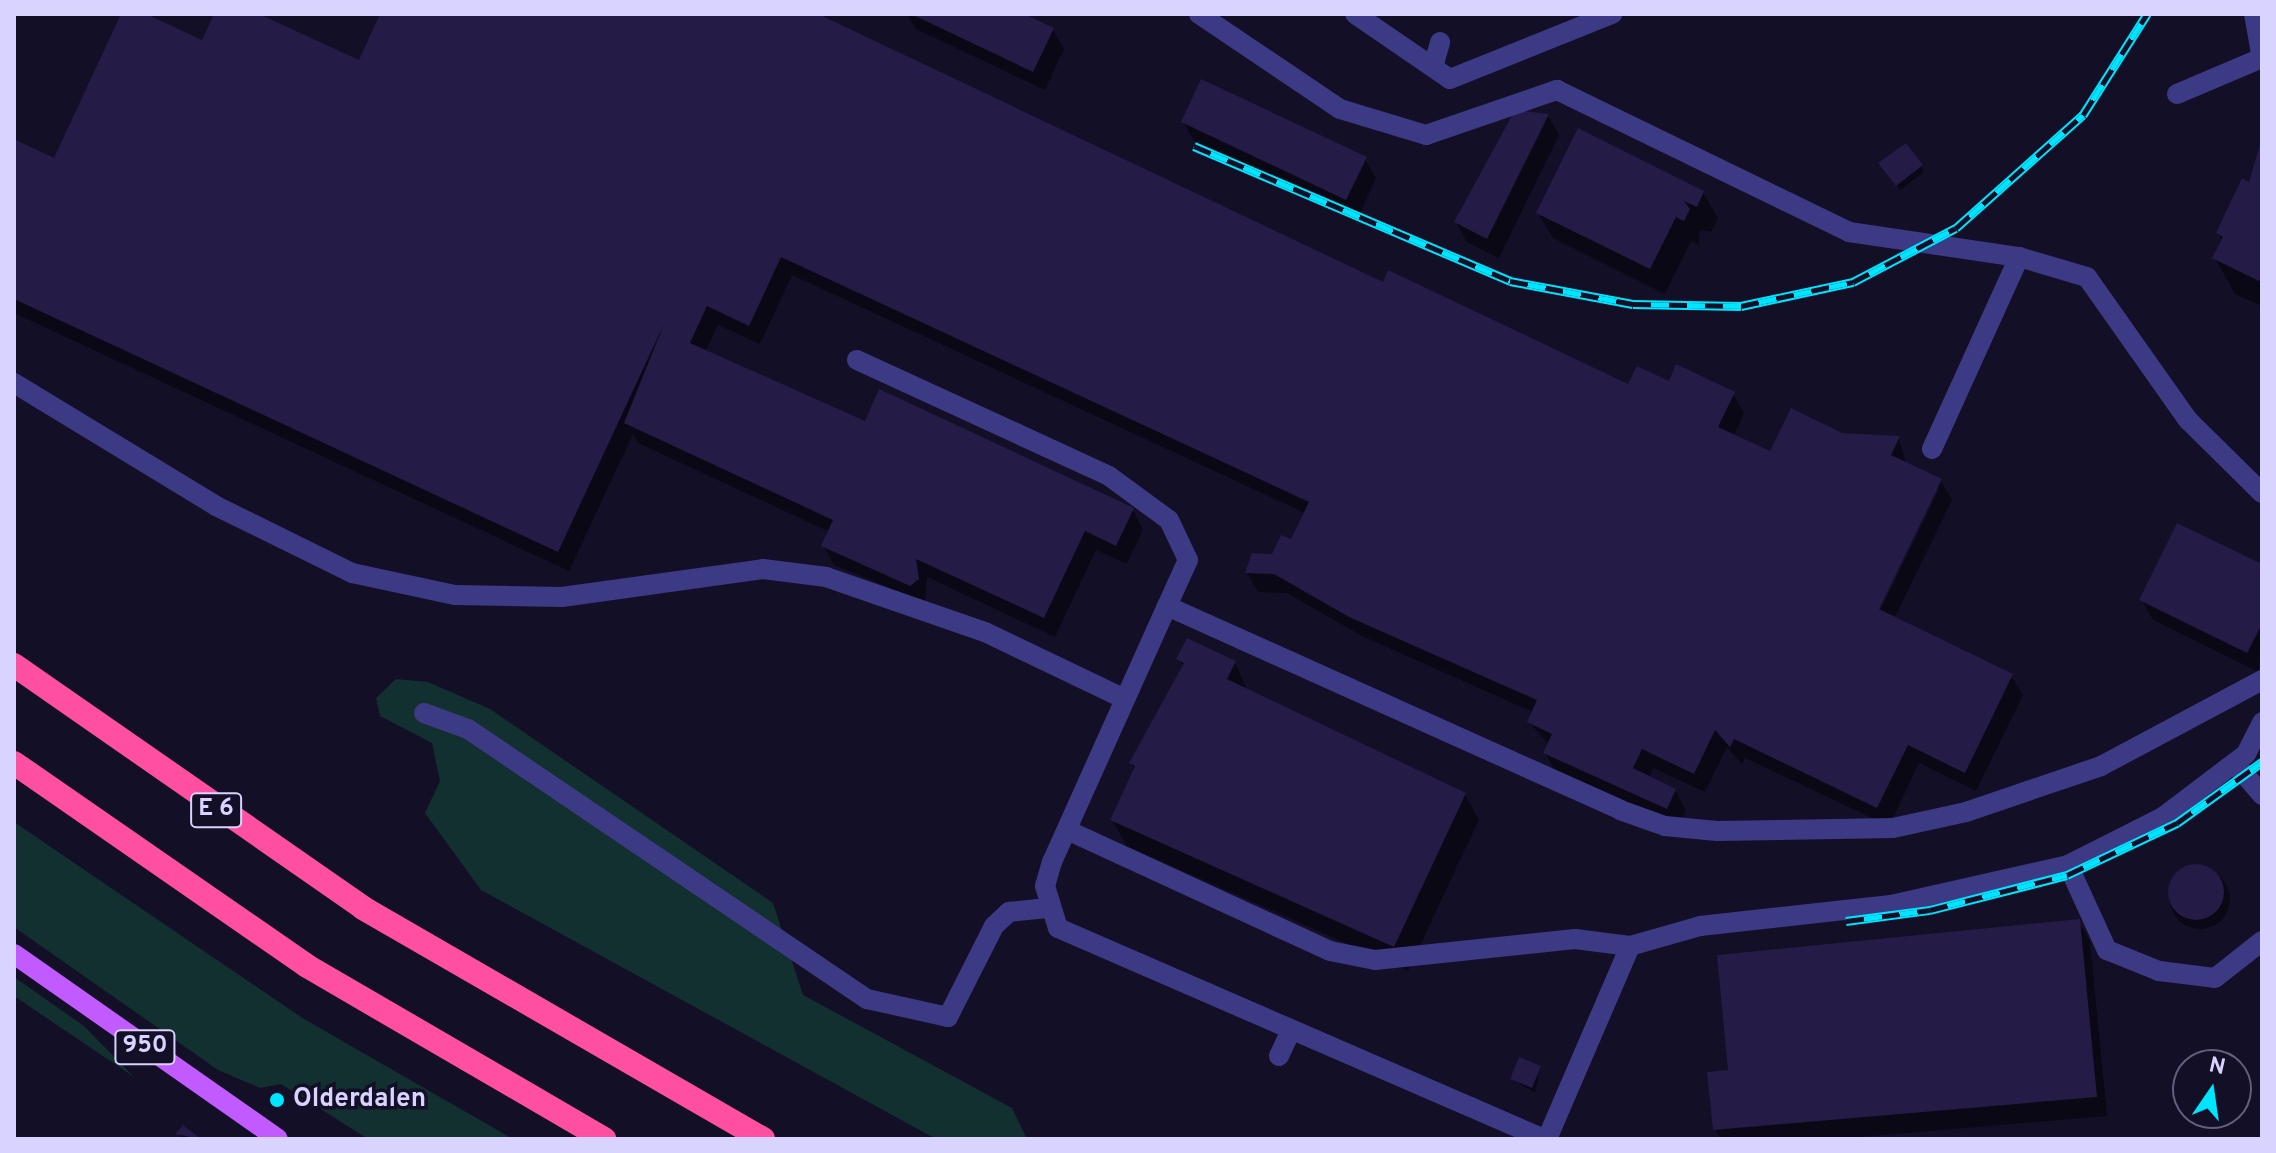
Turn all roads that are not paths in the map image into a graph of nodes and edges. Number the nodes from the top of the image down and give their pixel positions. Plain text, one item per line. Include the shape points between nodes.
1 (1199, 14) edge
2 (1355, 14) edge
3 (1612, 14) edge
4 (2249, 18) edge
5 (1440, 42) dead end
6 (2262, 58) edge
7 (1433, 67) junction
8 (2177, 94) dead end
9 (2019, 257) junction
10 (857, 360) dead end
11 (14, 383) edge
12 (1932, 449) dead end
13 (2262, 493) edge
14 (1167, 606) junction
15 (14, 665) edge
16 (2262, 680) edge
17 (1125, 699) junction
18 (424, 713) dead end
19 (2262, 722) edge
20 (14, 763) edge
21 (2235, 763) junction
22 (2262, 795) edge
23 (1067, 830) junction
24 (2068, 865) junction
25 (1047, 908) junction
26 (2262, 941) edge
27 (1630, 946) junction
28 (14, 954) edge
29 (1290, 1032) junction
30 (1279, 1056) dead end
31 (278, 1139) edge
32 (604, 1139) edge
33 (763, 1139) edge
34 (1546, 1139) edge

1 - 9 street via 1340,109 1426,135 1557,90 1849,232
2 - 7 street
3 - 7 street via 1450,79
4 - 6 street
5 - 7 street
6 - 8 street
9 - 12 street
9 - 13 street via 2087,277 2188,420
10 - 14 street via 1109,476 1169,520 1188,560
11 - 17 street via 216,506 352,573 455,595 562,597 763,569 826,577 985,632
14 - 16 street via 1620,810 1665,826 1717,831 1893,828 1966,812 2101,766 2244,696
14 - 17 street
15 - 33 highway, E 6 via 363,908
17 - 23 street
18 - 25 street via 468,729 867,999 948,1017 994,926 1009,912
19 - 21 street
20 - 32 highway via 307,966
21 - 22 street
21 - 24 street via 2163,817
23 - 25 street via 1045,886
23 - 27 street via 1330,951 1429,958 1575,939
24 - 26 street via 2107,950 2215,978
24 - 27 street via 1891,905 1700,926
25 - 29 street via 1058,928 1083,945
27 - 34 street
28 - 31 main road, 950
29 - 30 street
29 - 34 street

